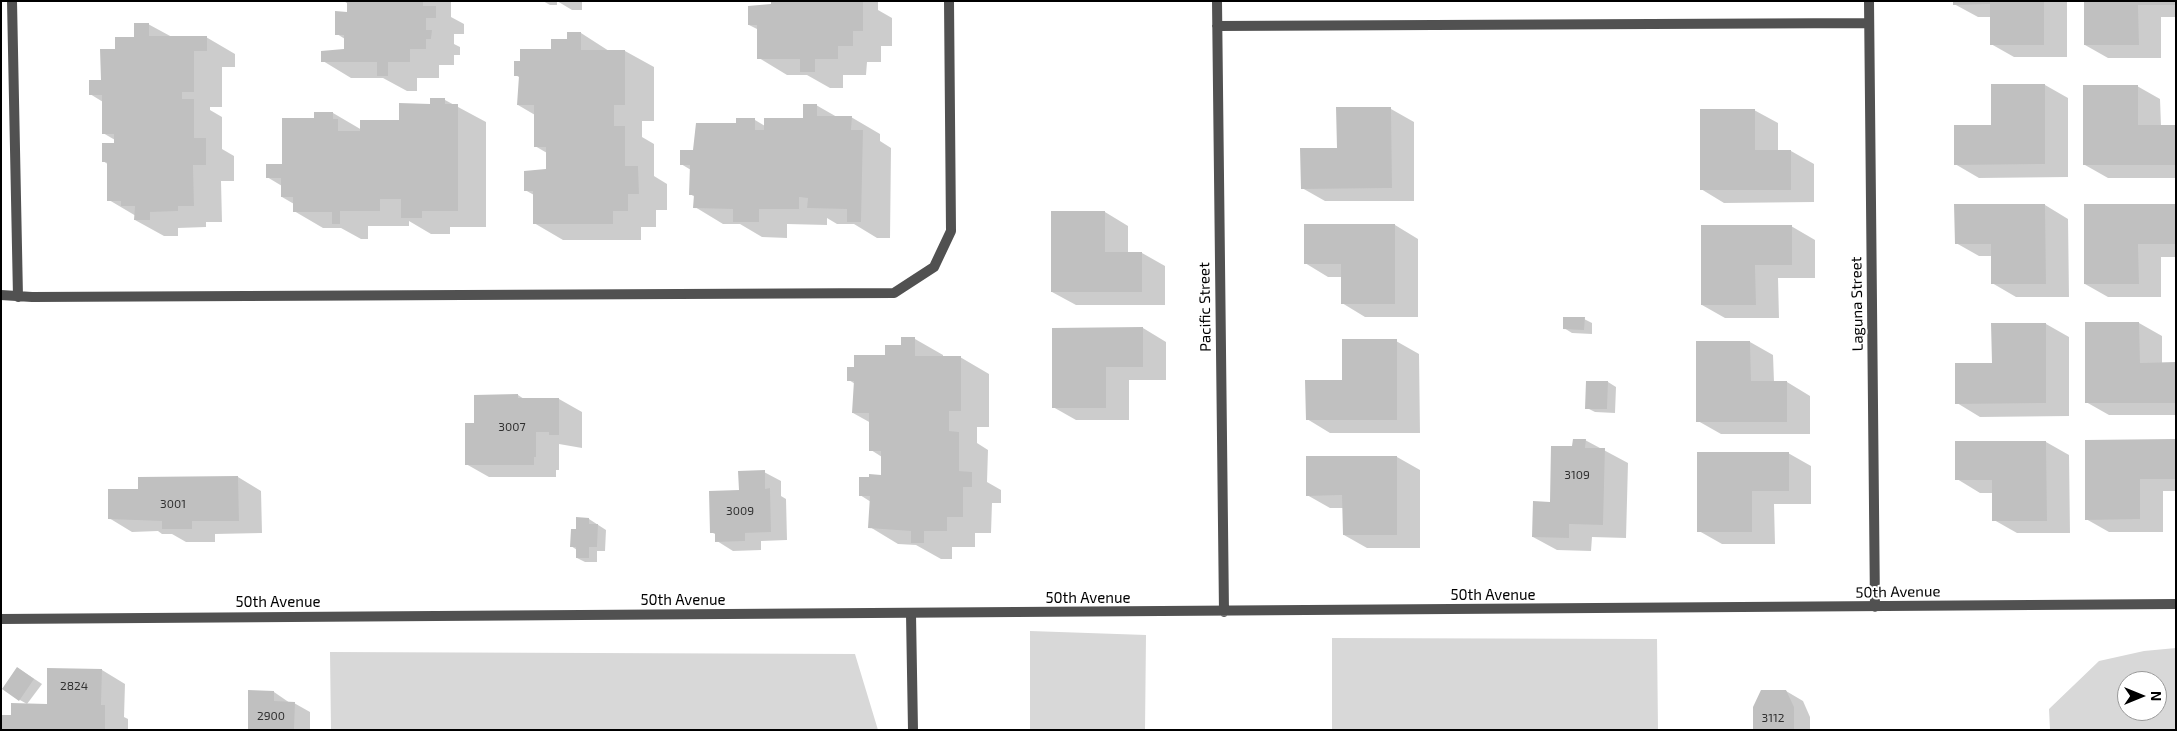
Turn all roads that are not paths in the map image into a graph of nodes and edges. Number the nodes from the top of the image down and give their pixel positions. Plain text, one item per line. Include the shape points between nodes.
1 (12, 1) edge
2 (949, 1) edge
3 (1217, 1) edge
4 (1869, 1) edge
5 (1870, 23) junction
6 (1217, 26) junction
7 (1, 295) edge
8 (18, 296) junction
9 (2176, 604) edge
10 (1875, 607) junction
11 (1224, 612) junction
12 (911, 614) junction
13 (1, 619) edge
14 (913, 730) edge

1 - 8 street
2 - 8 street via 951,231 934,267 894,293
3 - 6 street, Pacific Street
4 - 5 street, Laguna Street
5 - 6 street
5 - 10 street, Laguna Street
6 - 11 street, Pacific Street
7 - 8 street
9 - 10 street, 50th Avenue
10 - 11 street, 50th Avenue
11 - 12 street, 50th Avenue
12 - 13 street, 50th Avenue
12 - 14 street

